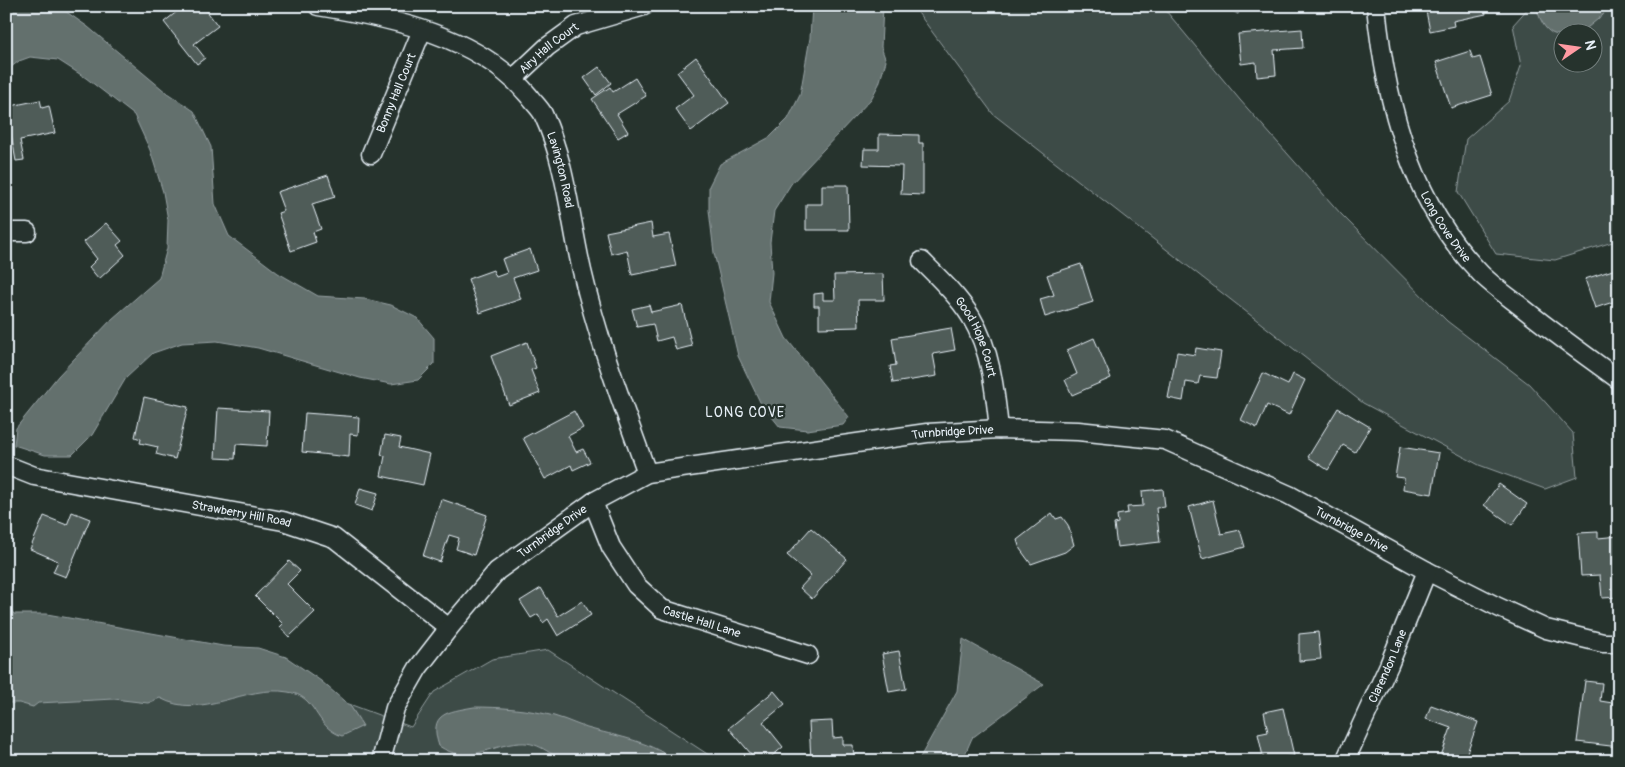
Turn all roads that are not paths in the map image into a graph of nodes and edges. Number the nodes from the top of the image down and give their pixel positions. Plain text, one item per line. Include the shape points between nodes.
1 (318, 6) edge
2 (644, 6) edge
3 (1376, 6) edge
4 (422, 30) junction
5 (514, 78) junction
6 (371, 154) dead end
7 (6, 232) edge
8 (27, 232) dead end
9 (922, 261) dead end
10 (1619, 380) edge
11 (999, 429) junction
12 (6, 465) edge
13 (647, 473) junction
14 (593, 502) junction
15 (1427, 571) junction
16 (449, 628) junction
17 (1619, 643) edge
18 (808, 655) dead end
19 (381, 761) edge
20 (1345, 761) edge

1 - 4 street, Lavington Road
2 - 5 street, Airy Hall Court via 576,26 547,47
3 - 10 street, Long Cove Drive via 1380,46 1397,120 1413,167 1431,205 1481,274
4 - 5 street, Lavington Road via 460,43
4 - 6 street, Bonny Hall Court
5 - 13 street, Lavington Road via 542,112 556,151 582,272 610,370
7 - 8 street
9 - 11 street, Good Hope Court via 971,317 994,382
11 - 13 street, Turnbridge Drive via 927,433
11 - 15 street, Turnbridge Drive via 1078,431 1165,440 1289,495
12 - 16 street, Strawberry Hill Road via 42,477 283,521 334,538
13 - 14 street, Turnbridge Drive
14 - 16 street, Turnbridge Drive via 497,571
14 - 18 street, Castle Hall Lane via 612,547 636,585 662,609
15 - 17 street, Turnbridge Drive via 1546,629 1602,643
15 - 20 street, Clarendon Lane
16 - 19 street, Turnbridge Drive via 418,668 395,708

